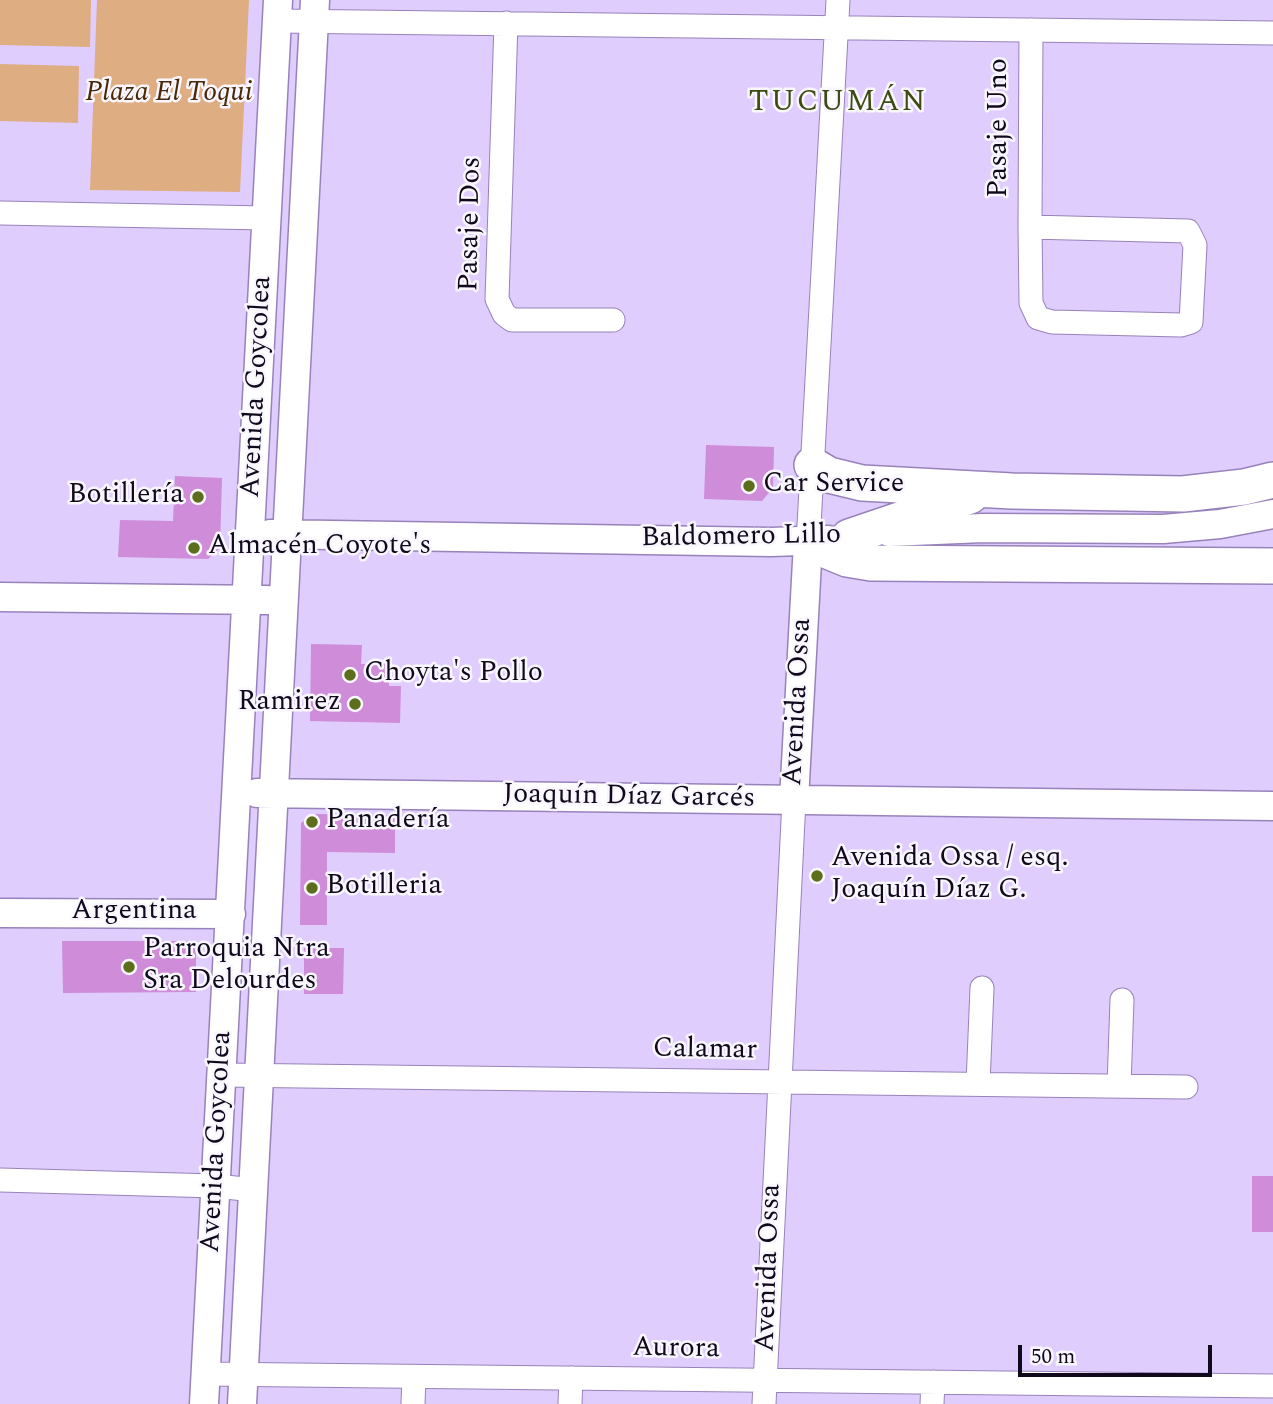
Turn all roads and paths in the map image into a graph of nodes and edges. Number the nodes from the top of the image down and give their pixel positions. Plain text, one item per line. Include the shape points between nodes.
1 (838, 0) edge
2 (278, 10) edge
3 (314, 11) edge
4 (506, 23) junction
5 (837, 28) junction
6 (1031, 30) junction
7 (1273, 33) edge
8 (0, 213) edge
9 (267, 218) junction
10 (1030, 227) junction
11 (613, 320) dead end
12 (813, 465) junction
13 (1273, 481) edge
14 (1012, 491) junction
15 (1273, 514) edge
16 (250, 534) junction
17 (288, 535) junction
18 (849, 537) junction
19 (808, 543) junction
20 (1273, 566) edge
21 (0, 597) edge
22 (247, 600) junction
23 (284, 600) junction
24 (237, 793) junction
25 (274, 793) junction
26 (794, 800) junction
27 (1273, 806) edge
28 (0, 913) edge
29 (231, 914) junction
30 (268, 914) junction
31 (982, 988) dead end
32 (1122, 1000) dead end
33 (222, 1075) junction
34 (260, 1076) junction
35 (778, 1082) junction
36 (978, 1084) junction
37 (1119, 1086) junction
38 (1186, 1087) dead end
39 (0, 1180) edge
40 (216, 1186) junction
41 (254, 1190) junction
42 (205, 1374) junction
43 (244, 1375) junction
44 (414, 1377) junction
45 (571, 1378) junction
46 (765, 1381) junction
47 (1273, 1386) edge
48 (933, 1393) edge
49 (1077, 1394) edge
50 (1217, 1395) edge
51 (204, 1404) edge
52 (242, 1404) edge
53 (413, 1404) edge
54 (570, 1404) edge
55 (764, 1404) edge

1 - 5 street, Avenida Ossa
2 - 3 street
2 - 9 street, Avenida Goycolea
3 - 4 street
3 - 17 street, Avenida Goycolea
4 - 5 street
4 - 11 street, Pasaje Dos via 497,299 512,320
5 - 6 street
5 - 12 street, Avenida Ossa
6 - 7 street
6 - 10 street, Pasaje Uno
8 - 9 street
9 - 16 street, Avenida Goycolea
10 - 10 street, Pasaje Uno via 1031,303 1038,318 1191,323 1195,245 1188,231
12 - 14 main road via 830,475 862,483
12 - 19 street, Avenida Ossa
13 - 14 main road via 1183,494
14 - 18 main road via 967,496
15 - 18 street, Baldomero Lillo via 1163,529 945,528
16 - 17 street, Baldomero Lillo
16 - 22 street, Avenida Goycolea
17 - 19 street, Baldomero Lillo
17 - 23 street, Avenida Goycolea
18 - 19 street, Baldomero Lillo
19 - 20 main road via 871,563
19 - 26 street, Avenida Ossa
21 - 22 street
22 - 23 street
22 - 24 street, Avenida Goycolea
23 - 25 street, Avenida Goycolea
24 - 25 street, Joaquín Díaz Garcés
24 - 29 street, Avenida Goycolea
25 - 26 street, Joaquín Díaz Garcés
25 - 30 street, Avenida Goycolea
26 - 27 street, Joaquín Díaz Garcés
26 - 35 street, Avenida Ossa
28 - 29 street, Argentina
29 - 30 street, Argentina
29 - 33 street, Avenida Goycolea
30 - 34 street, Avenida Goycolea
31 - 36 street
32 - 37 street
33 - 34 street, Calamar
33 - 40 street, Avenida Goycolea
34 - 35 street, Calamar
34 - 41 street, Avenida Goycolea
35 - 36 street, Calamar
35 - 46 street, Avenida Ossa
36 - 37 street, Calamar
37 - 38 street, Calamar
39 - 40 street
40 - 41 street
40 - 42 street, Avenida Goycolea
41 - 43 street, Avenida Goycolea
42 - 43 street, Aurora
42 - 51 street, Avenida Goycolea
43 - 44 street, Aurora
43 - 52 street, Avenida Goycolea
44 - 45 street, Aurora
44 - 53 street
45 - 46 street, Aurora
45 - 54 street
46 - 48 street, Aurora
46 - 55 street, Avenida Ossa
47 - 50 street, Aurora
48 - 49 street, Aurora
49 - 50 street, Aurora

